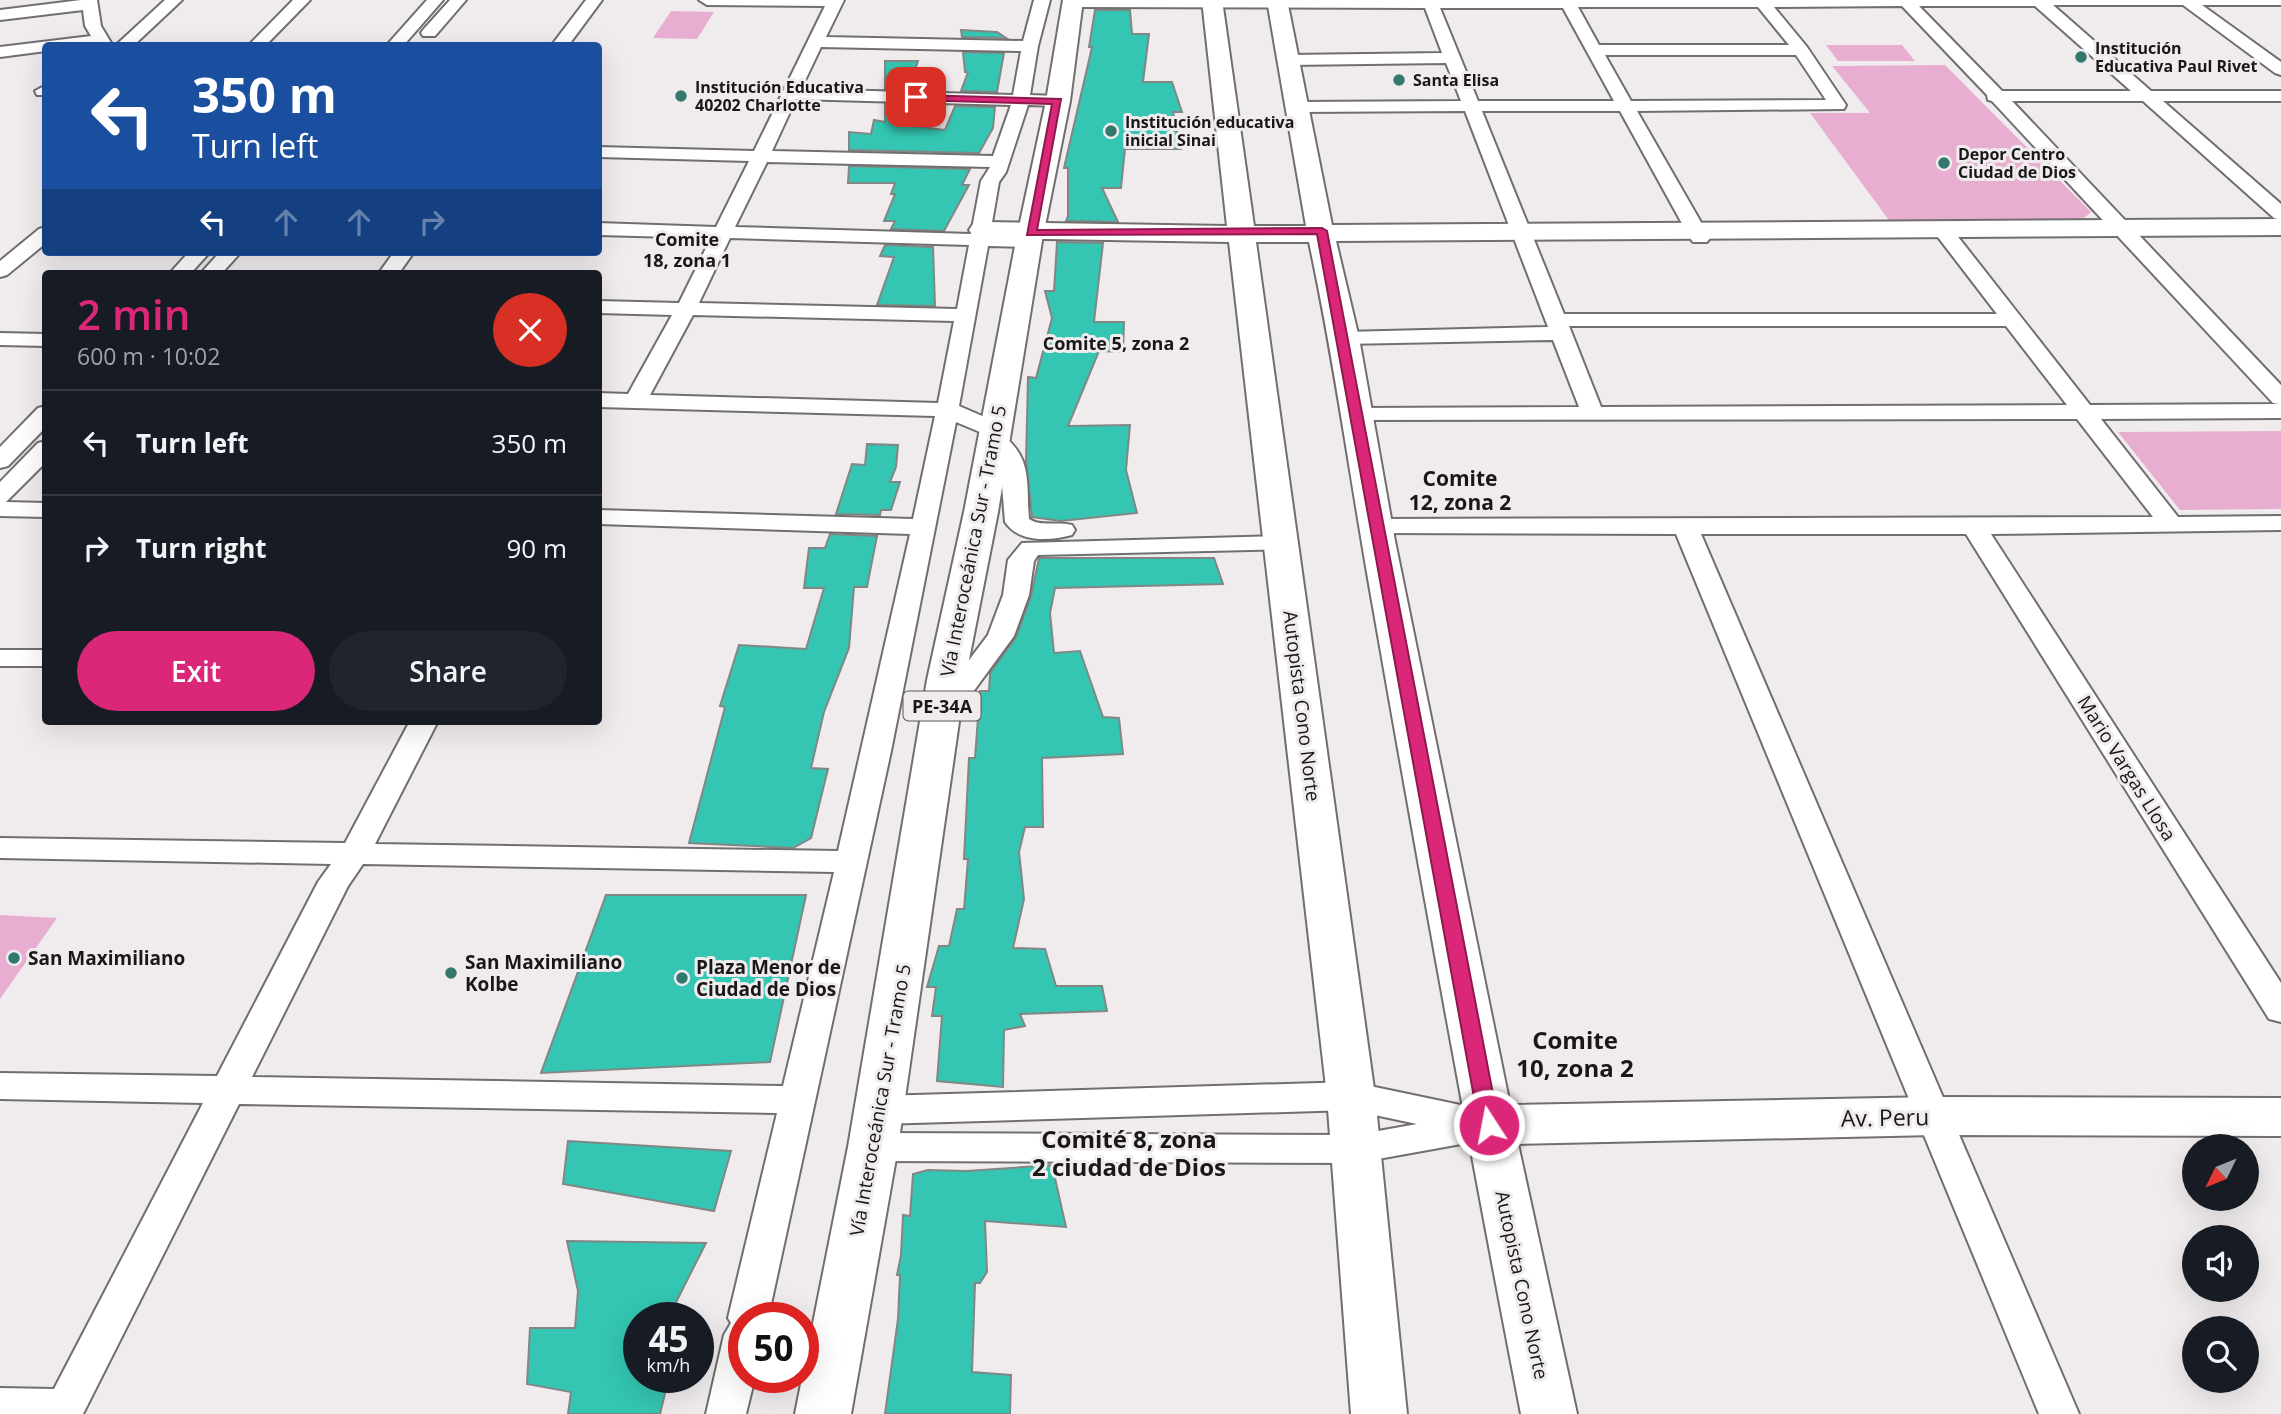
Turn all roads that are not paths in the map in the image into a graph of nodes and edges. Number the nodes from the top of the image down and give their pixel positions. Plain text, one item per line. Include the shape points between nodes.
1 (174, 0) edge
2 (302, 0) edge
3 (435, 0) edge
4 (458, 0) edge
5 (594, 0) edge
6 (707, 0) edge
7 (2039, 0) edge
8 (2053, 0) edge
9 (2186, 0) edge
10 (2281, 0) edge
11 (835, 1) edge
12 (1063, 1) edge
13 (1212, 1) edge
14 (1273, 1) edge
15 (1430, 1) edge
16 (1567, 1) edge
17 (1761, 1) edge
18 (1905, 1) edge
19 (89, 2) edge
20 (0, 15) edge
21 (101, 42) edge
22 (127, 42) edge
23 (260, 42) edge
24 (398, 42) edge
25 (421, 42) edge
26 (562, 42) edge
27 (815, 43) junction
28 (1030, 46) junction
29 (42, 47) edge
30 (1594, 50) junction
31 (1801, 50) junction
32 (0, 52) edge
33 (1453, 58) junction
34 (1289, 60) junction
35 (2281, 70) edge
36 (792, 94) junction
37 (1994, 96) junction
38 (2281, 96) edge
39 (2159, 100) junction
40 (1039, 101) junction
41 (2281, 102) edge
42 (1297, 103) junction
43 (1469, 103) junction
44 (1625, 103) junction
45 (602, 152) edge
46 (762, 155) junction
47 (1000, 162) junction
48 (2281, 199) edge
49 (2281, 214) edge
50 (602, 220) edge
51 (727, 226) junction
52 (2281, 227) edge
53 (602, 229) edge
54 (2127, 231) junction
55 (1945, 232) junction
56 (981, 234) junction
57 (1698, 234) junction
58 (1522, 235) junction
59 (42, 236) edge
60 (1322, 236) junction
61 (2281, 236) edge
62 (1030, 237) junction
63 (1241, 238) junction
64 (196, 256) edge
65 (227, 256) edge
66 (183, 270) edge
67 (214, 270) edge
68 (0, 271) edge
69 (602, 307) edge
70 (687, 309) junction
71 (967, 315) junction
72 (2012, 320) junction
73 (1560, 326) junction
74 (1344, 338) junction
75 (0, 339) edge
76 (42, 340) edge
77 (2281, 398) edge
78 (602, 400) edge
79 (636, 400) junction
80 (949, 410) junction
81 (2281, 411) edge
82 (1592, 412) junction
83 (2083, 412) junction
84 (1357, 415) junction
85 (42, 417) edge
86 (994, 435) junction
87 (42, 452) edge
88 (0, 461) edge
89 (0, 496) edge
90 (0, 509) edge
91 (42, 510) edge
92 (602, 517) edge
93 (2169, 523) junction
94 (925, 527) junction
95 (1688, 533) junction
96 (1977, 533) junction
97 (2277, 533) edge
98 (1377, 534) junction
99 (1280, 536) junction
100 (0, 658) edge
101 (42, 659) edge
102 (941, 717) junction
103 (422, 725) edge
104 (0, 848) edge
105 (356, 852) junction
106 (850, 862) junction
107 (2281, 1010) edge
108 (0, 1086) edge
109 (225, 1090) junction
110 (1351, 1096) junction
111 (797, 1100) junction
112 (1935, 1116) junction
113 (2281, 1117) edge
114 (1489, 1125) junction
115 (876, 1128) junction
116 (1356, 1149) junction
117 (752, 1302) edge
118 (731, 1393) edge
119 (0, 1406) edge
120 (64, 1411) edge
121 (726, 1414) edge
122 (823, 1414) edge
123 (1379, 1414) edge
124 (1549, 1414) edge
125 (2059, 1414) edge

1 - 22 street
2 - 23 street
3 - 24 street
4 - 25 street
5 - 26 street
6 - 11 street
7 - 8 street
7 - 18 street
7 - 39 street
8 - 9 street
8 - 39 street
9 - 10 street
9 - 35 street
11 - 27 street
12 - 13 street
12 - 28 street
12 - 40 main road, Vía Interoceánica Sur - Tramo 5 / PE-34A
13 - 14 street
13 - 63 main road, Autopista Cono Norte
14 - 15 street
14 - 34 main road, Autopista Cono Norte
15 - 16 street
15 - 33 street
16 - 17 street
16 - 30 street
17 - 18 street
17 - 31 street
18 - 37 street
19 - 20 street
19 - 21 street
27 - 28 street
27 - 36 street
28 - 40 street
29 - 32 street
30 - 31 street
30 - 44 street
31 - 44 street via 1838,105
33 - 34 street
33 - 43 street
34 - 42 main road, Autopista Cono Norte
36 - 40 street
36 - 46 street
37 - 39 street via 2082,96 2094,104
37 - 54 street
38 - 39 street
39 - 41 street
39 - 48 street
39 - 49 street
40 - 47 street
40 - 62 main road, Vía Interoceánica Sur - Tramo 5 / PE-34A
42 - 43 street
42 - 60 main road, Autopista Cono Norte
43 - 44 street
43 - 58 street
44 - 57 street
45 - 46 street
46 - 47 street
46 - 51 street
47 - 56 street via 990,181
50 - 51 street
51 - 53 street
51 - 56 street
51 - 70 street
52 - 54 main road
54 - 55 main road
54 - 61 main road
54 - 77 street
55 - 57 main road
55 - 72 street
56 - 62 main road
56 - 71 street
57 - 58 main road
58 - 60 main road
58 - 73 street
59 - 68 street
60 - 63 main road
60 - 74 main road, Autopista Cono Norte
62 - 63 main road
62 - 86 main road, Vía Interoceánica Sur - Tramo 5 / PE-34A
63 - 99 main road, Autopista Cono Norte
64 - 66 street
65 - 67 street
69 - 70 street
70 - 71 street
70 - 79 street
71 - 80 street
72 - 73 street
72 - 83 street
73 - 74 street
73 - 82 street
74 - 84 main road, Autopista Cono Norte
75 - 76 street
78 - 79 street
79 - 80 street
80 - 86 street
80 - 94 street
81 - 83 street
82 - 83 street
82 - 84 street
83 - 93 street
84 - 98 main road, Autopista Cono Norte
85 - 88 street
86 - 99 street via 1014,466 1017,522 1031,531
86 - 102 main road, Vía Interoceánica Sur - Tramo 5 / PE-34A
87 - 89 street
90 - 91 street
92 - 94 street
93 - 96 street
93 - 97 street
94 - 106 street
95 - 96 street
95 - 98 street
95 - 112 street
96 - 97 street
96 - 107 street, Mario Vargas Llosa
98 - 114 main road, Autopista Cono Norte
99 - 102 street via 1031,548 1021,561 1016,595 1001,636
99 - 110 main road, Autopista Cono Norte
100 - 101 street
102 - 115 main road, Vía Interoceánica Sur - Tramo 5 / PE-34A
103 - 105 street
104 - 105 street
105 - 106 street
105 - 109 street via 334,882
106 - 111 street
108 - 109 street
109 - 111 street
109 - 120 street
110 - 114 street
110 - 115 street
110 - 116 main road, Autopista Cono Norte
111 - 117 street
112 - 113 main road, Av. Peru
112 - 114 main road, Av. Peru
112 - 125 street
114 - 116 street
114 - 124 main road, Autopista Cono Norte
115 - 116 street
115 - 122 main road, Vía Interoceánica Sur - Tramo 5 / PE-34A
116 - 123 main road, Autopista Cono Norte
118 - 121 street
119 - 120 street

